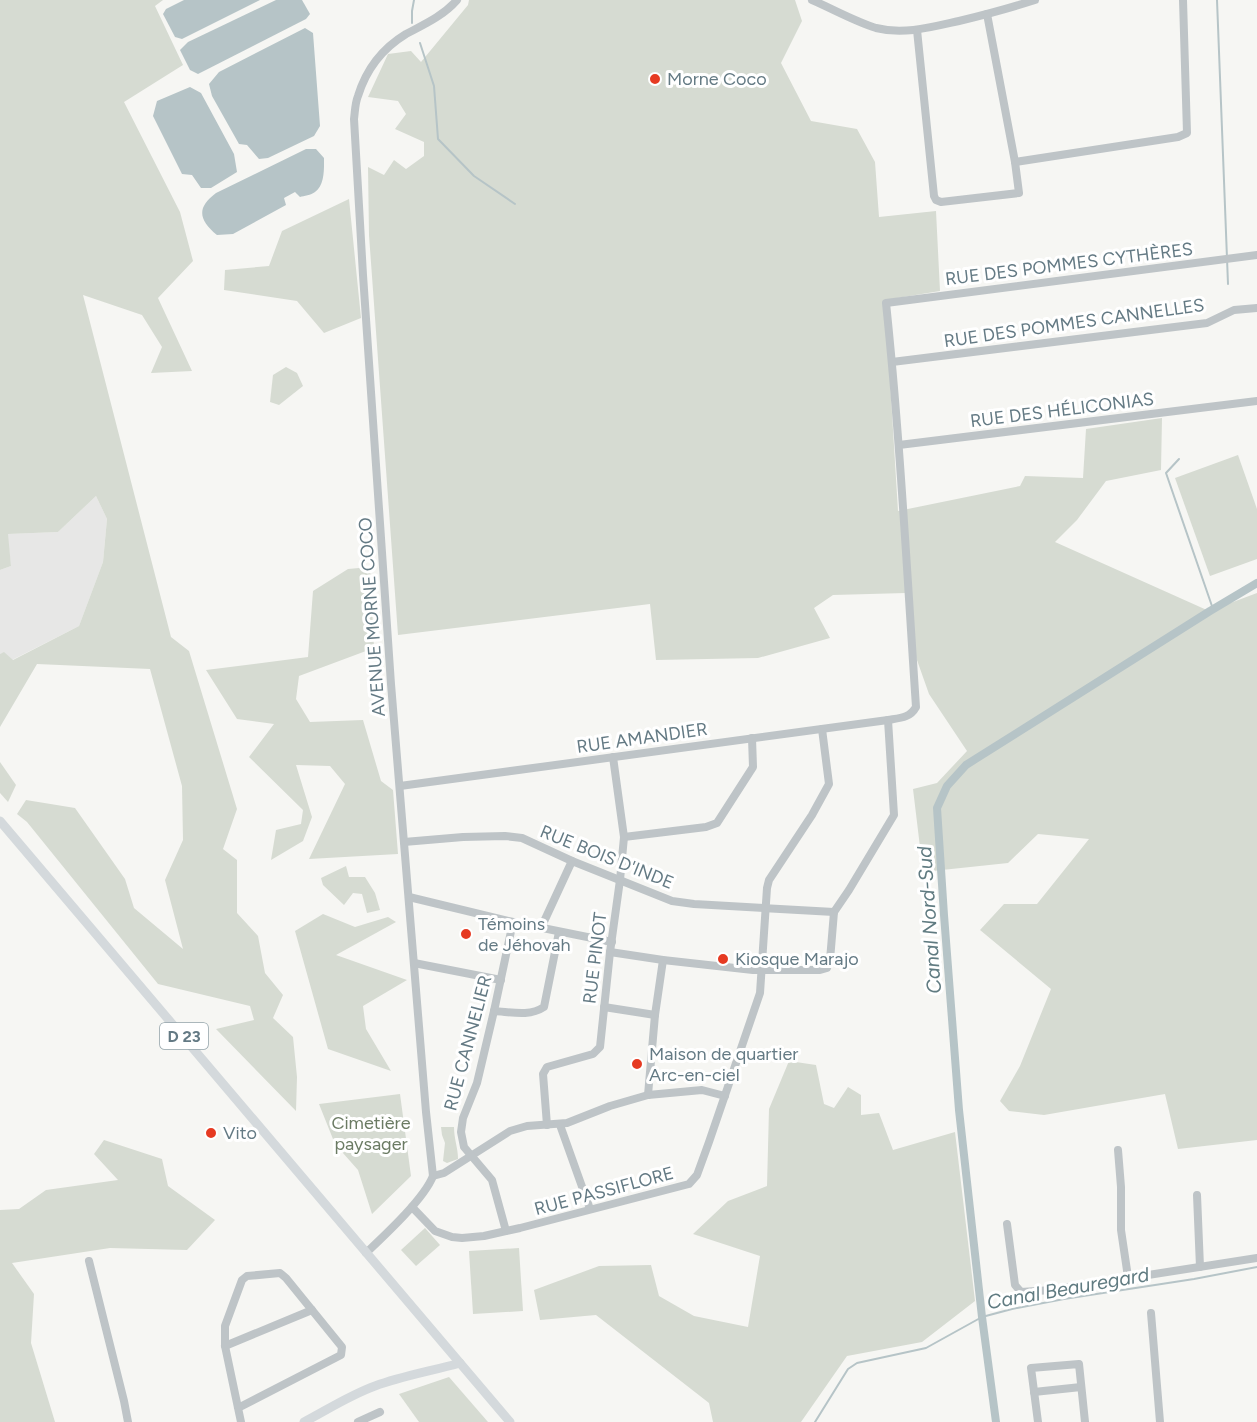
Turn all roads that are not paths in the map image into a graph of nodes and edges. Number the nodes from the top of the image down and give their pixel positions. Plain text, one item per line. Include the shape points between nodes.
1 (457, 0) edge
2 (812, 0) edge
3 (1035, 0) edge
4 (1183, 0) edge
5 (987, 14) junction
6 (917, 30) junction
7 (1015, 162) junction
8 (1257, 255) edge
9 (886, 303) joint
10 (1257, 308) edge
11 (892, 362) junction
12 (1257, 401) edge
13 (898, 445) junction
14 (888, 720) junction
15 (822, 729) junction
16 (752, 738) junction
17 (613, 757) junction
18 (400, 786) junction
19 (0, 821) edge
20 (624, 837) junction
21 (404, 842) junction
22 (572, 861) junction
23 (620, 880) junction
24 (409, 897) junction
25 (765, 908) junction
26 (834, 912) junction
27 (513, 922) junction
28 (541, 928) junction
29 (559, 932) junction
30 (612, 942) junction
31 (610, 952) junction
32 (663, 960) junction
33 (414, 963) junction
34 (761, 970) junction
35 (501, 980) junction
36 (604, 1007) junction
37 (494, 1011) junction
38 (655, 1015) junction
39 (648, 1095) junction
40 (725, 1096) junction
41 (547, 1125) junction
42 (560, 1125) junction
43 (1118, 1150) dead end
44 (470, 1156) junction
45 (433, 1176) junction
46 (1197, 1195) dead end
47 (412, 1207) junction
48 (590, 1209) junction
49 (1007, 1224) dead end
50 (506, 1232) junction
51 (366, 1253) junction
52 (1257, 1258) edge
53 (89, 1261) dead end
54 (1200, 1267) junction
55 (1128, 1277) junction
56 (312, 1310) junction
57 (1151, 1313) dead end
58 (225, 1346) junction
59 (460, 1364) junction
60 (1081, 1387) junction
61 (1034, 1392) junction
62 (238, 1408) junction
63 (380, 1412) dead end
64 (128, 1422) edge
65 (241, 1422) edge
66 (304, 1422) edge
67 (358, 1422) edge
68 (510, 1422) edge
69 (1038, 1422) edge
70 (1085, 1422) edge
71 (1160, 1422) edge

1 - 18 street, AVENUE MORNE COCO via 377,58 357,98 354,119
2 - 6 street via 878,28
3 - 5 street
4 - 7 street via 1187,133
5 - 6 street
5 - 7 street
6 - 7 street via 936,200 1019,193
8 - 9 street, RUE DES POMMES CYTHÈRES
9 - 11 street, RUE AMANDIER
10 - 11 street, RUE DES POMMES CANNELLES via 1229,313 1208,323
11 - 13 street, RUE AMANDIER
12 - 13 street, RUE DES HÉLICONIAS
13 - 14 street, RUE AMANDIER via 916,708 907,717
14 - 15 street, RUE AMANDIER
14 - 26 street via 894,815
15 - 16 street, RUE AMANDIER
15 - 25 street, RUE PASSIFLORE via 829,784 769,880
16 - 17 street, RUE AMANDIER
16 - 20 street via 753,767 717,824
17 - 18 street, RUE AMANDIER
17 - 20 street, RUE PINOT
18 - 21 street, AVENUE MORNE COCO
19 - 51 main road, D 23
20 - 23 street, RUE PINOT
21 - 22 street, RUE BOIS D'INDE via 505,836 522,838
21 - 24 street, AVENUE MORNE COCO
22 - 23 street, RUE BOIS D'INDE
22 - 28 street
23 - 25 street, RUE BOIS D'INDE via 672,901
23 - 30 street, RUE PINOT
24 - 27 street
24 - 33 street, AVENUE MORNE COCO
25 - 26 street, RUE BOIS D'INDE
25 - 34 street, RUE PASSIFLORE
26 - 34 street via 827,968
27 - 28 street
27 - 35 street, RUE CANNELIER
28 - 29 street
29 - 30 street
29 - 37 street via 544,1008 527,1014
30 - 31 street, RUE PINOT
31 - 32 street
31 - 36 street, RUE PINOT
32 - 34 street
32 - 38 street
33 - 35 street
33 - 45 street, AVENUE MORNE COCO
34 - 40 street, RUE PASSIFLORE via 760,993
35 - 37 street, RUE CANNELIER
36 - 38 street
36 - 41 street, RUE PINOT via 600,1047 594,1054 547,1067 543,1074
37 - 44 street, RUE CANNELIER via 461,1132
38 - 39 street
39 - 40 street via 702,1090
39 - 42 street
40 - 48 street, RUE PASSIFLORE via 697,1174 689,1184
41 - 42 street
41 - 44 street via 510,1131
42 - 48 street
43 - 55 street via 1121,1230
44 - 45 street
44 - 50 street, RUE CANNELIER via 492,1180
45 - 47 street
46 - 54 street
47 - 50 street, RUE PASSIFLORE via 435,1231 452,1238
47 - 51 street
48 - 50 street, RUE PASSIFLORE
49 - 55 street via 1016,1285 1021,1292
51 - 59 main road, D 23
52 - 54 street
53 - 64 street
54 - 55 street
56 - 58 street
56 - 58 street via 280,1273 247,1276 225,1326
56 - 62 street via 342,1347 341,1355
57 - 71 street
58 - 62 street
59 - 66 main road via 373,1387
59 - 68 main road, D 23
60 - 61 street
60 - 61 street via 1079,1364 1031,1368
60 - 70 street
61 - 69 street
62 - 65 street
63 - 67 street

